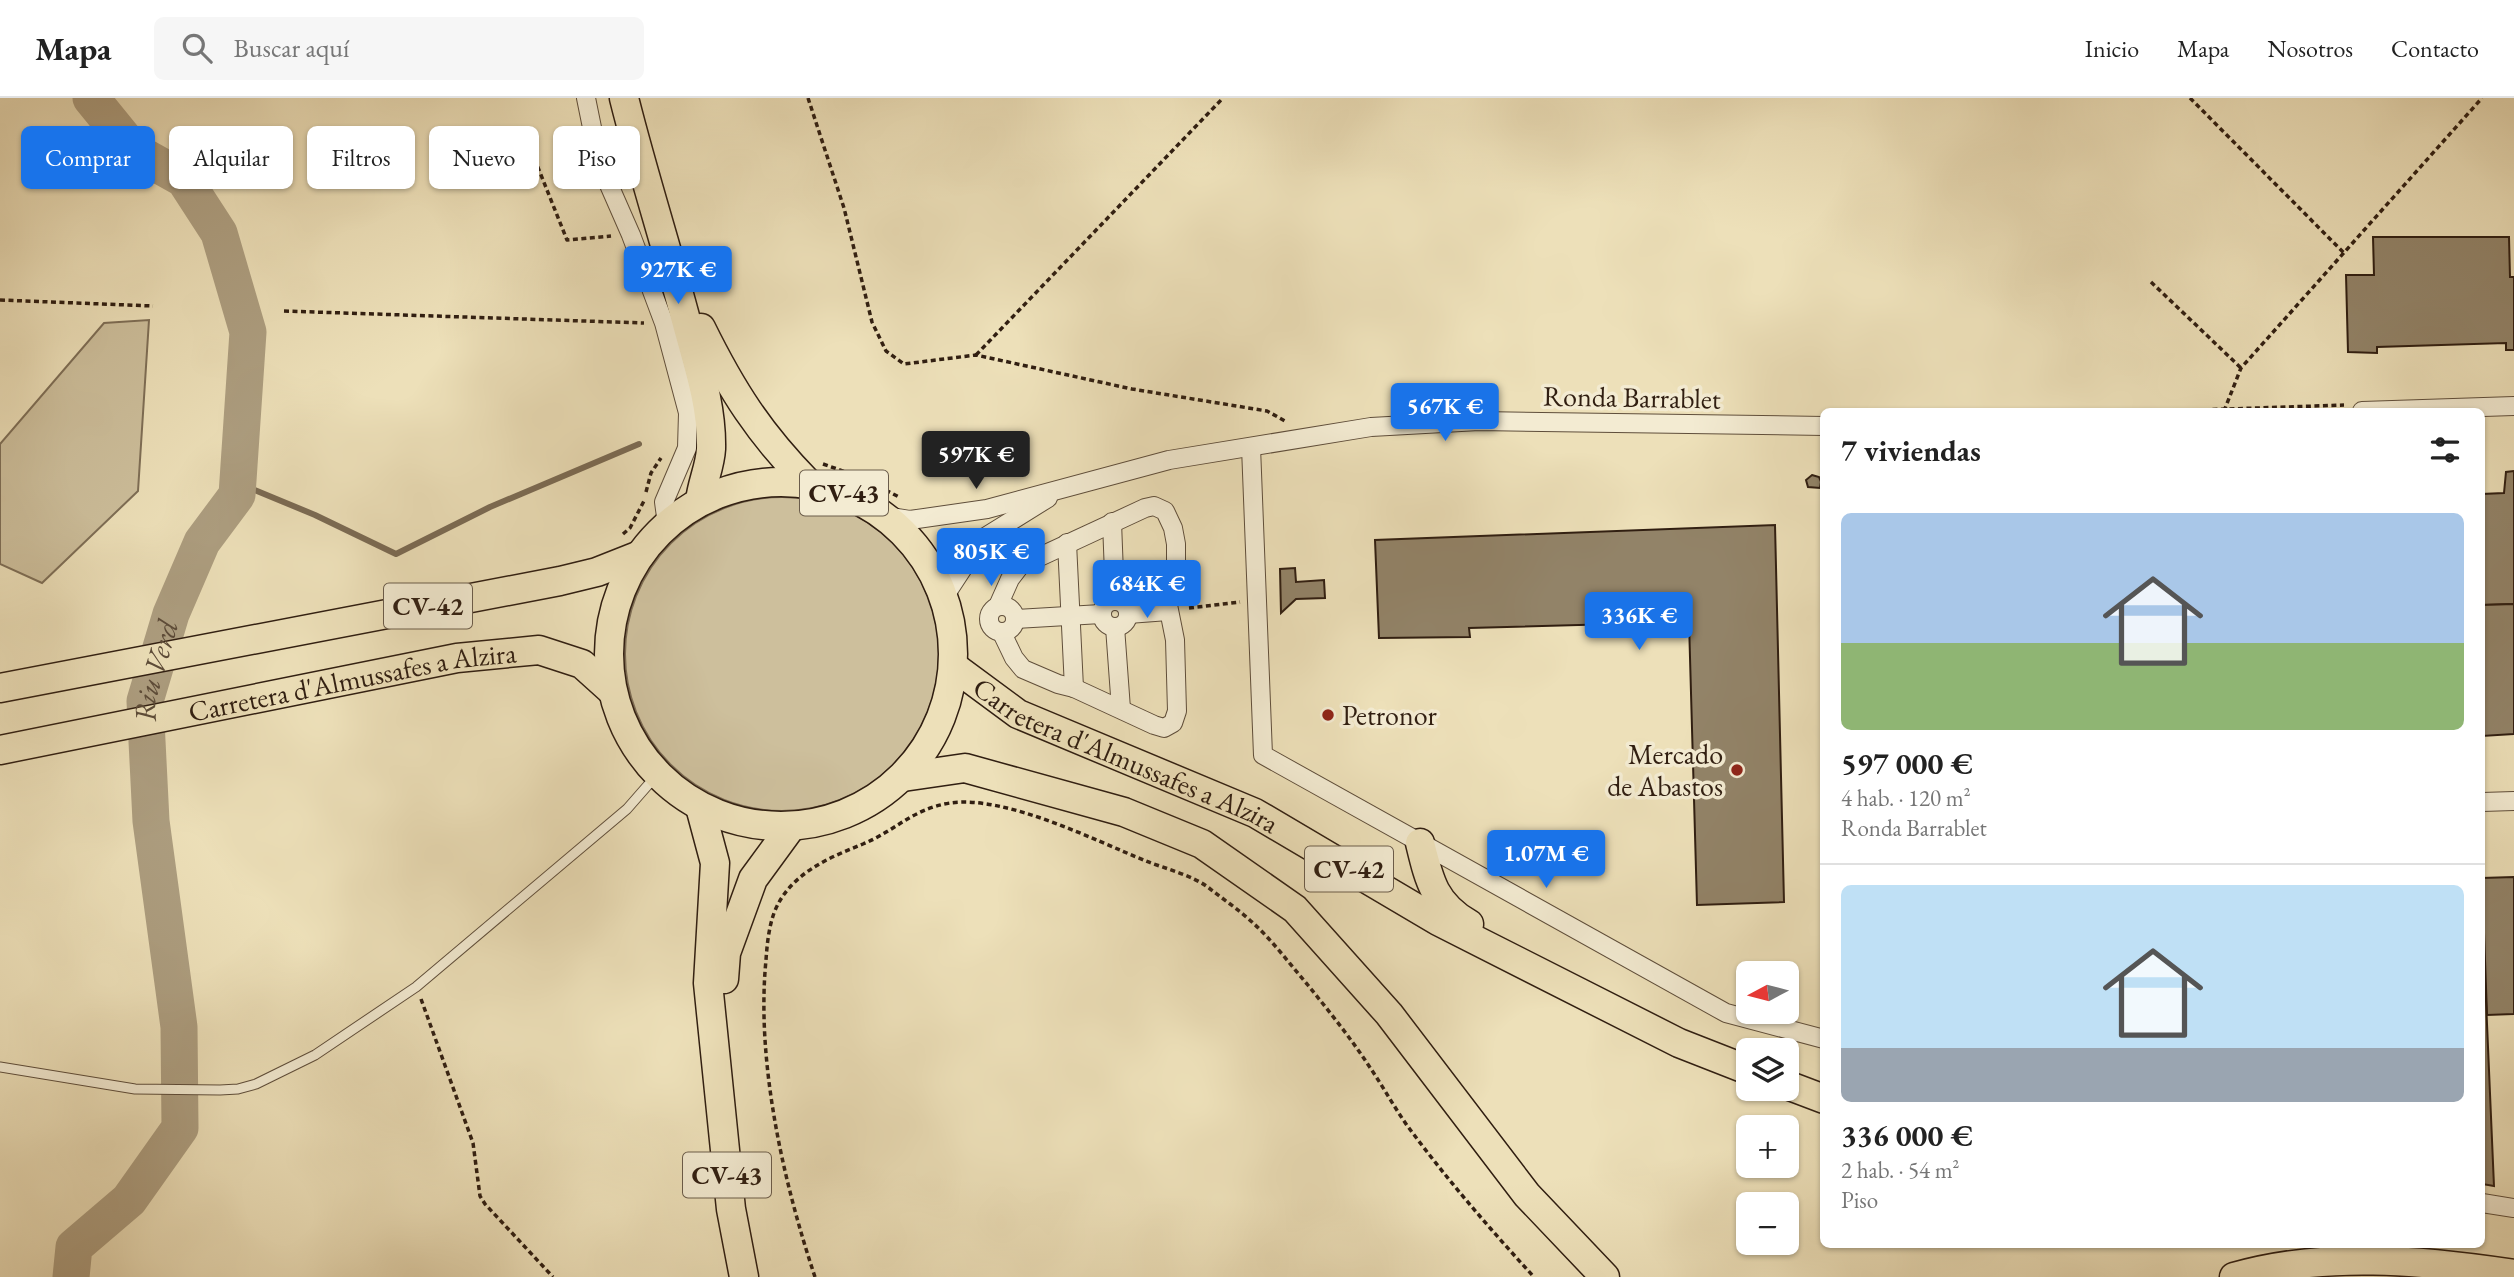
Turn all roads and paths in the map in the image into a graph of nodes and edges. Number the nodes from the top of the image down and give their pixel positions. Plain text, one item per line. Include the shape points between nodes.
1 (586, 98) edge
2 (624, 98) edge
3 (808, 98) edge
4 (1223, 98) edge
5 (2190, 98) edge
6 (2482, 98) edge
7 (539, 170) edge
8 (631, 235) junction
9 (2344, 253) junction
10 (672, 267) junction
11 (2151, 282) dead end
12 (0, 300) edge
13 (153, 306) dead end
14 (284, 311) dead end
15 (664, 323) junction
16 (976, 355) junction
17 (2241, 368) junction
18 (2514, 406) edge
19 (2225, 408) edge
20 (2453, 408) edge
21 (1820, 426) edge
22 (1311, 437) junction
23 (1251, 447) junction
24 (687, 448) junction
25 (815, 473) junction
26 (1067, 486) junction
27 (700, 501) junction
28 (896, 507) junction
29 (1112, 522) junction
30 (667, 524) junction
31 (1067, 543) junction
32 (631, 545) junction
33 (944, 597) junction
34 (1115, 600) junction
35 (1256, 601) junction
36 (998, 606) junction
37 (1168, 611) junction
38 (1101, 614) junction
39 (1128, 614) junction
40 (1071, 615) junction
41 (1015, 619) junction
42 (1115, 627) junction
43 (1002, 633) junction
44 (953, 666) junction
45 (0, 688) edge
46 (1074, 688) junction
47 (612, 691) junction
48 (1121, 709) junction
49 (0, 750) edge
50 (659, 776) junction
51 (903, 777) junction
52 (2514, 801) edge
53 (2485, 802) edge
54 (699, 807) junction
55 (791, 827) junction
56 (1420, 843) junction
57 (416, 987) junction
58 (1820, 1038) edge
59 (1679, 1042) junction
60 (1736, 1065) edge
61 (0, 1067) edge
62 (717, 1072) junction
63 (1799, 1090) edge
64 (1820, 1097) edge
65 (2485, 1203) edge
66 (2514, 1208) edge
67 (2373, 1248) edge
68 (2443, 1264) junction
69 (2514, 1275) edge
70 (553, 1277) edge
71 (744, 1277) edge
72 (815, 1277) edge
73 (1534, 1277) edge
74 (1605, 1277) edge
75 (2234, 1277) edge

1 - 8 street via 599,162
2 - 10 main road, CV-43
3 - 16 path via 844,208 872,322 886,351 904,364
4 - 16 path
5 - 9 path
6 - 9 path
7 - 8 path via 567,240
8 - 15 street
9 - 17 path
10 - 25 main road, CV-43 via 746,411 785,459
10 - 27 main road, CV-43 via 710,422 711,451
11 - 17 path
12 - 13 path
14 - 15 path
15 - 24 street via 688,413
16 - 22 path via 1132,389 1267,411
17 - 19 path
18 - 20 street
21 - 22 street, Ronda Barrablet via 1479,421 1371,427
22 - 23 street, Ronda Barrablet
23 - 26 street, Ronda Barrablet via 1169,460
23 - 35 street
24 - 30 street via 664,502
24 - 32 path via 660,458 651,473 644,502 630,528
25 - 27 main road, CV-43 via 753,483
25 - 28 main road, CV-43 via 836,490 861,501
25 - 28 path via 860,477 894,496
26 - 28 street, Ronda Barrablet via 988,509 910,520
26 - 33 street via 982,539
27 - 30 main road, CV-43
28 - 33 main road, CV-43
29 - 31 street
29 - 34 street
29 - 37 street via 1154,506 1165,512 1176,544
30 - 32 main road, CV-43
31 - 36 street via 1020,566
31 - 40 street
32 - 45 main road, CV-42 via 597,572 560,581
32 - 47 main road, CV-43 via 612,620
33 - 44 main road, CV-43
34 - 38 street via 1107,603
34 - 39 street via 1127,606
35 - 37 path
35 - 56 street via 1262,755
36 - 41 street via 1007,607
36 - 43 street via 988,620
37 - 39 street
37 - 48 street via 1175,652 1177,712 1173,723 1164,728
38 - 40 street
38 - 42 street via 1106,624
39 - 42 street via 1125,623
40 - 41 street
40 - 46 street
41 - 43 street via 1011,630
42 - 48 street
43 - 46 street via 1023,668
44 - 51 main road, CV-43 via 946,707 928,744
44 - 59 main road, Carretera d'Almussafes a Alzira / CV-42 via 1018,714 1255,813 1438,921
46 - 48 street
47 - 49 main road, Carretera d'Almussafes a Alzira / CV-42 via 582,664 539,650 457,658
47 - 50 main road, CV-43 via 638,751
50 - 54 main road, CV-43
50 - 57 lane via 627,809
51 - 55 main road, CV-43 via 858,808
51 - 74 main road, CV-42 via 965,768 1124,812 1202,844 1295,909 1389,1014 1527,1195
52 - 53 street
54 - 55 main road, CV-43 via 760,826
54 - 62 main road, CV-43 via 715,863 708,983
55 - 62 main road, CV-43 via 753,879 726,953
56 - 58 street via 1726,1013
56 - 59 main road via 1429,882 1451,914
57 - 61 lane via 315,1055 238,1089 135,1089
57 - 70 path via 473,1143 480,1196
59 - 60 main road, Carretera d'Almussafes a Alzira / CV-42
62 - 71 main road, CV-43 via 731,1209
63 - 64 main road
65 - 66 street
67 - 68 main road
68 - 69 main road
68 - 75 main road via 2343,1261
72 - 73 path via 791,1199 764,1037 763,988 773,914 795,880 835,854 868,842 932,807 972,803 1044,820 1205,884 1252,922 1329,1011 1444,1172

